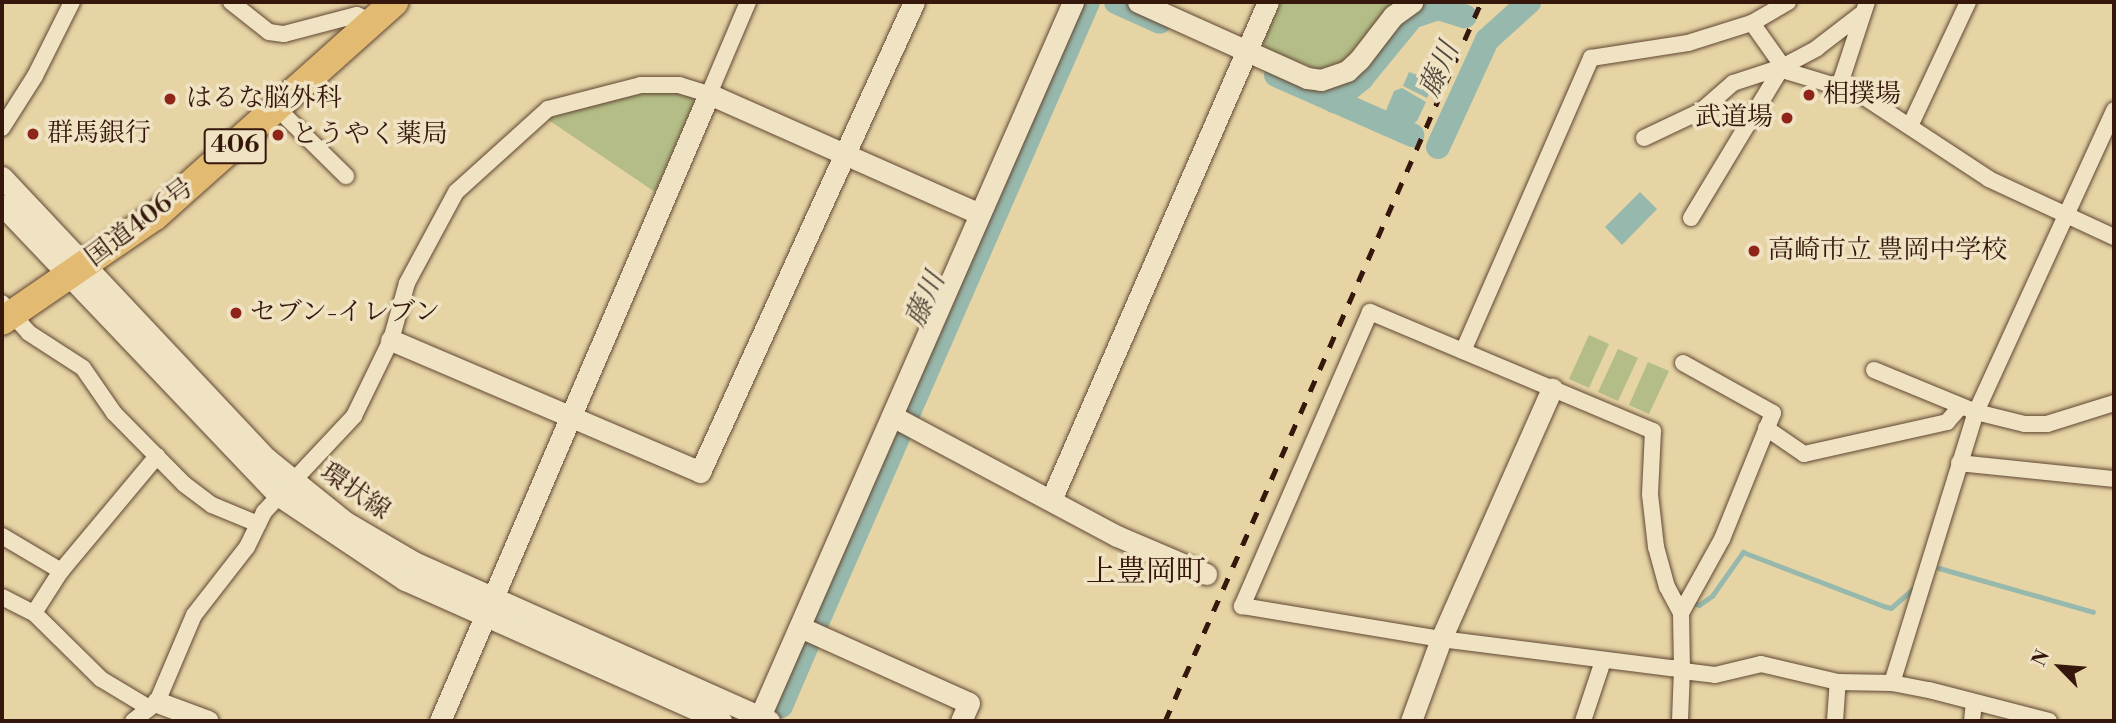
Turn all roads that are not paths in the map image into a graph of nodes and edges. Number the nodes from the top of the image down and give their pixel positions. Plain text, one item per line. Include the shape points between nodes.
1 (72, 2) edge
2 (231, 2) edge
3 (394, 2) edge
4 (748, 2) edge
5 (915, 2) edge
6 (1073, 2) edge
7 (1138, 2) edge
8 (1268, 2) edge
9 (1412, 2) edge
10 (1788, 2) edge
11 (1968, 2) edge
12 (1864, 9) edge
13 (372, 22) junction
14 (1752, 23) junction
15 (1247, 51) junction
16 (1782, 67) junction
17 (1840, 81) junction
18 (709, 94) junction
19 (277, 108) junction
20 (2114, 110) edge
21 (1910, 126) junction
22 (2, 128) edge
23 (1644, 138) dead end
24 (845, 154) junction
25 (346, 176) dead end
26 (2, 177) edge
27 (2, 205) edge
28 (980, 214) junction
29 (2067, 214) junction
30 (1691, 218) dead end
31 (2114, 237) edge
32 (75, 270) junction
33 (6, 312) edge
34 (391, 340) junction
35 (1463, 351) junction
36 (1683, 363) dead end
37 (1874, 370) dead end
38 (1552, 388) junction
39 (2114, 403) edge
40 (1961, 406) junction
41 (1976, 412) junction
42 (892, 416) junction
43 (571, 418) junction
44 (1766, 428) junction
45 (157, 456) junction
46 (1959, 463) junction
47 (2114, 479) edge
48 (284, 487) junction
49 (1051, 500) junction
50 (258, 524) junction
51 (2, 536) edge
52 (61, 571) junction
53 (1206, 574) dead end
54 (2, 597) edge
55 (489, 608) junction
56 (34, 613) junction
57 (1681, 613) junction
58 (800, 627) junction
59 (1441, 639) junction
60 (1603, 661) junction
61 (1682, 670) junction
62 (1838, 682) junction
63 (1892, 683) junction
64 (1974, 702) junction
65 (153, 705) junction
66 (762, 720) edge
67 (2043, 720) edge
68 (133, 721) edge
69 (208, 721) edge
70 (440, 721) edge
71 (721, 721) edge
72 (961, 721) edge
73 (1411, 721) edge
74 (1583, 721) edge
75 (1680, 721) edge
76 (1835, 721) edge
77 (1972, 721) edge

1 - 22 street
2 - 13 street via 270,32 284,34 358,15
3 - 13 highway, 国道406号 / 406
4 - 18 street
5 - 24 street
6 - 28 street
7 - 15 street
8 - 15 street
9 - 15 street via 1393,16 1359,60 1333,77 1307,78
10 - 14 street
11 - 21 street
12 - 16 street via 1817,48
12 - 17 street
13 - 19 highway, 国道406号 / 406
14 - 16 street
14 - 35 street via 1688,43 1591,58
15 - 49 street
16 - 17 street via 1839,87
16 - 23 street via 1733,83 1701,111
16 - 30 street
17 - 21 street
18 - 24 street
18 - 34 street via 679,85 641,85 548,109 456,192 407,283
18 - 43 street
19 - 25 street
19 - 32 highway, 国道406号 / 406 via 155,216
20 - 29 street
21 - 29 street via 1989,179
24 - 28 street
24 - 43 street via 700,472
26 - 32 street, 環状線
27 - 32 street, 環状線
28 - 42 street
29 - 31 street
29 - 41 street
32 - 33 highway, 国道406号 / 406
32 - 48 street, 環状線
33 - 45 street via 83,368 114,414
34 - 43 street
34 - 48 street via 354,416
35 - 38 street
35 - 59 street via 1370,313 1242,607
36 - 44 street via 1773,413
37 - 40 street
38 - 57 street via 1653,431 1650,494 1656,547 1667,587
38 - 59 street
39 - 41 street via 2047,424 2025,424
40 - 41 street
40 - 44 street via 1947,422 1804,454
41 - 46 street
42 - 49 street
42 - 58 street
43 - 55 street
44 - 57 street via 1727,530
45 - 50 street via 212,505
45 - 52 street
46 - 47 street
46 - 63 street
48 - 50 street
48 - 55 street, 環状線 via 405,580
49 - 53 street via 1118,536
50 - 65 street via 247,547 194,615
51 - 52 street
52 - 56 street
54 - 56 street
55 - 66 street, 環状線
55 - 70 street
55 - 71 street, 環状線
56 - 65 street via 101,679
57 - 61 street
58 - 66 street
58 - 72 street via 970,703
59 - 60 street
59 - 73 street
60 - 61 street
60 - 74 street
61 - 62 street via 1715,675 1761,664
61 - 75 street
62 - 63 street
62 - 76 street
63 - 64 street
64 - 67 street
64 - 77 street
65 - 68 street
65 - 69 street

